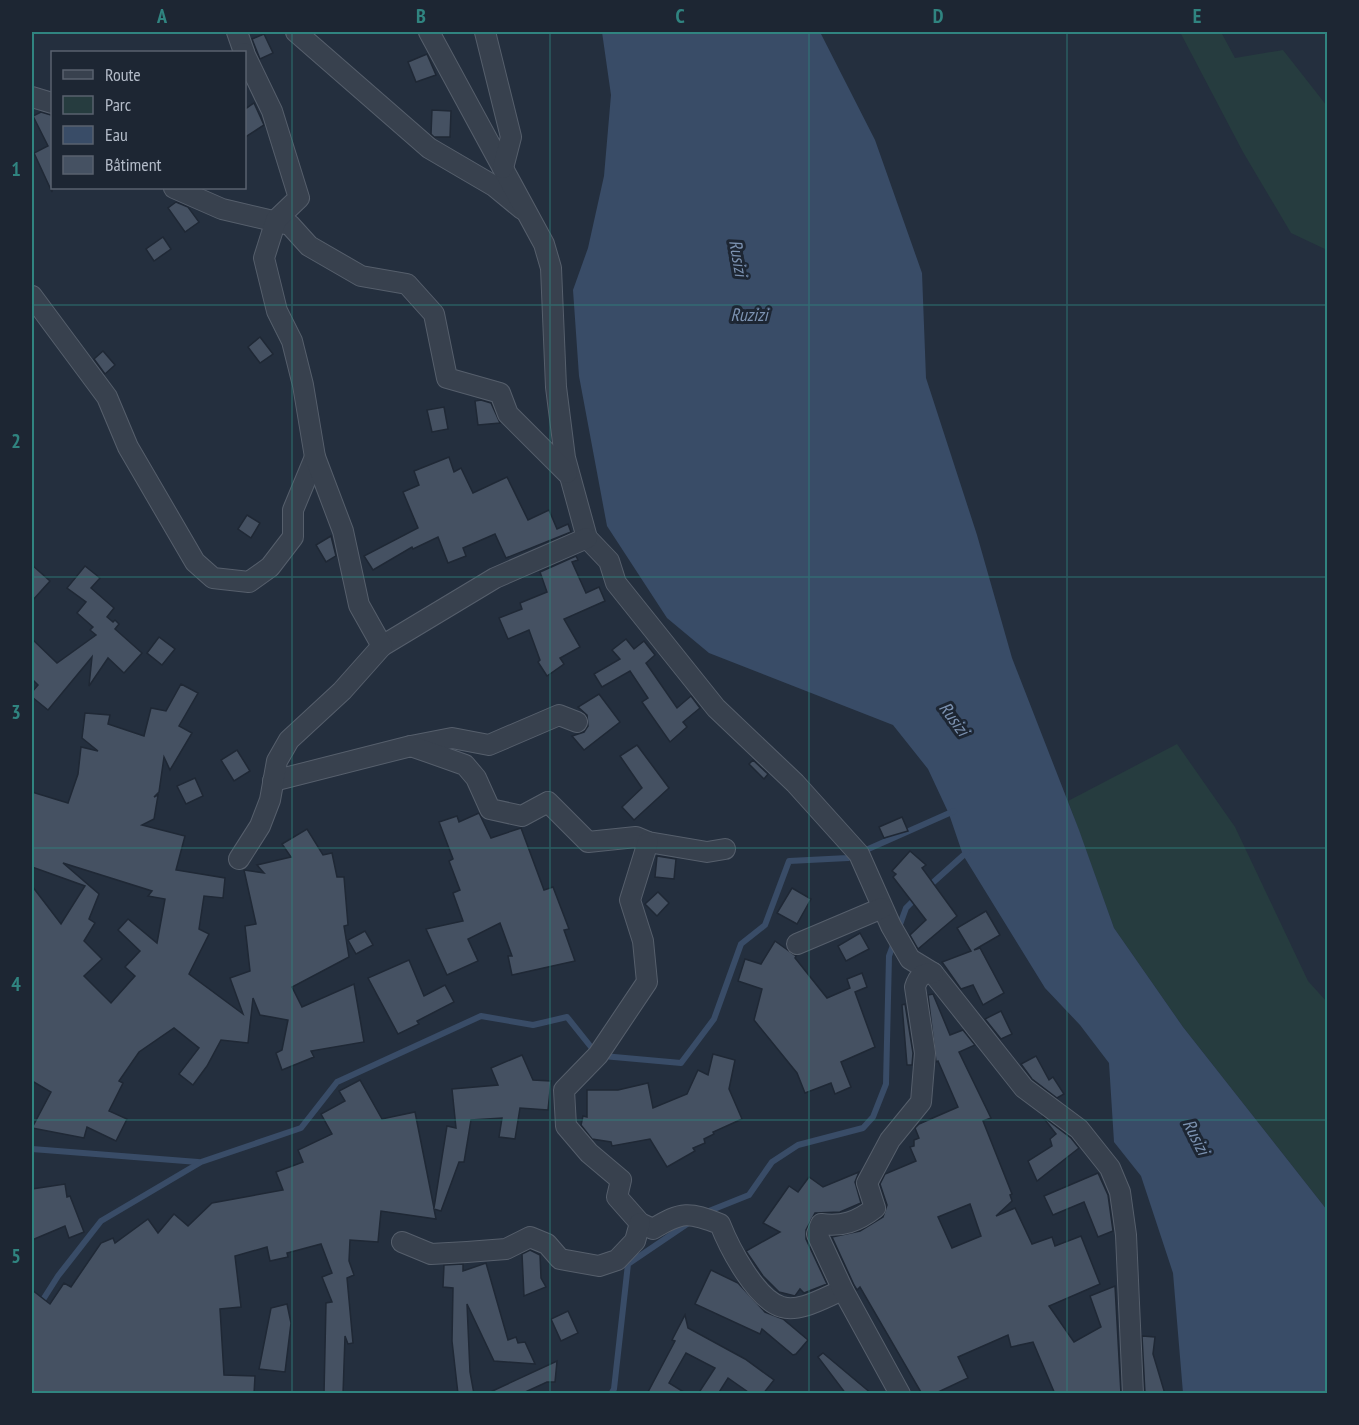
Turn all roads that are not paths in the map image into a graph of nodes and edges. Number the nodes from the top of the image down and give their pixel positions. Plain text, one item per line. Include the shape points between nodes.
1 (237, 32) edge
2 (296, 32) edge
3 (429, 32) edge
4 (485, 32) edge
5 (243, 51) edge
6 (246, 57) edge
7 (32, 96) edge
8 (51, 103) edge
9 (503, 168) junction
10 (176, 189) edge
11 (532, 218) junction
12 (276, 220) junction
13 (32, 296) edge
14 (315, 457) junction
15 (571, 478) junction
16 (587, 538) junction
17 (382, 646) junction
18 (577, 722) dead end
19 (411, 746) junction
20 (273, 781) junction
21 (648, 842) junction
22 (725, 849) dead end
23 (239, 859) dead end
24 (882, 908) junction
25 (797, 944) dead end
26 (933, 973) junction
27 (640, 1223) junction
28 (402, 1242) dead end
29 (843, 1290) junction
30 (900, 1394) edge
31 (1133, 1394) edge

1 - 5 street
2 - 11 street via 429,148 494,186
3 - 9 street
4 - 9 street via 511,137
6 - 12 street via 272,111 299,198
7 - 8 street
9 - 11 street
10 - 12 street via 222,209
11 - 15 street via 551,268 556,387
12 - 14 street via 264,258 277,311 292,342
12 - 15 street via 290,225 309,246 361,276 407,284 434,314 447,378 501,393 508,414
13 - 14 street via 107,397 150,488 195,562 213,578 249,582 270,567 293,537 293,510
14 - 17 street via 343,531 359,605
15 - 16 street
16 - 17 street via 495,578
16 - 24 street via 609,561 616,583 716,708 795,783 859,854
17 - 20 street via 342,692 290,740 277,761
18 - 19 street via 559,715 489,745 452,738
19 - 20 street
19 - 21 street via 465,765 477,778 490,809 522,816 548,802 588,842 636,837
20 - 23 street via 260,826
21 - 22 street via 707,852
21 - 27 street via 630,900 644,941 647,982 598,1055 564,1090 566,1126 589,1153 621,1180 617,1197
24 - 25 street
24 - 26 street via 910,959
26 - 29 street via 918,978 915,987 925,1053 921,1102 890,1140 867,1183 875,1208 839,1227 821,1224 817,1234
26 - 31 street via 1024,1088 1079,1129 1110,1168 1120,1192 1126,1235
27 - 28 street via 635,1240 617,1260 599,1266 560,1259 547,1244 530,1237 506,1249 431,1254
27 - 29 street via 652,1229 671,1218 692,1214 720,1224 735,1260 762,1292 781,1307 798,1307
29 - 30 street

